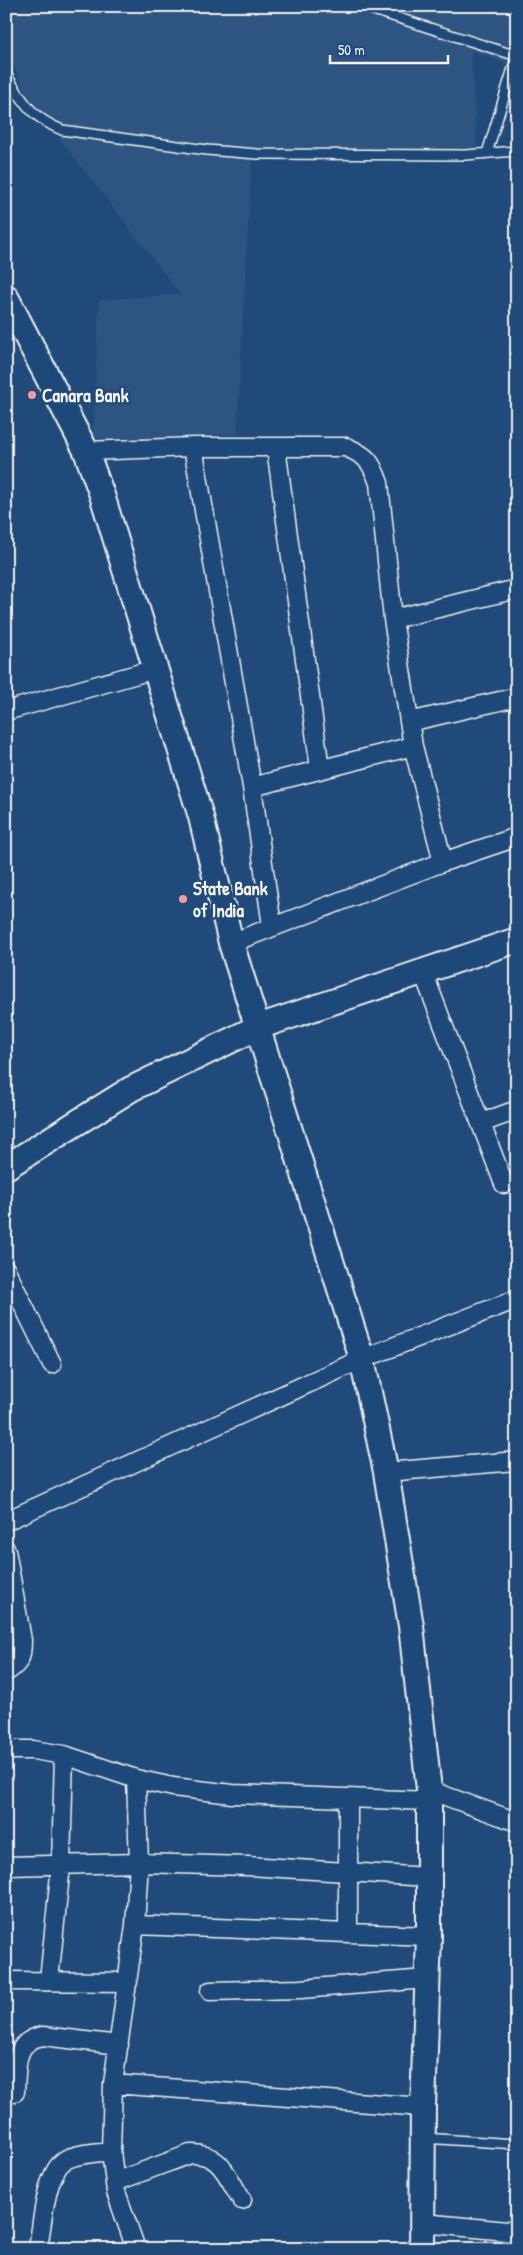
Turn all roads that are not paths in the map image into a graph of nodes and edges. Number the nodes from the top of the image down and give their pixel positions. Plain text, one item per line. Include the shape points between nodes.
1 (361, 6) edge
2 (517, 56) edge
3 (6, 74) edge
4 (517, 151) edge
5 (487, 153) junction
6 (6, 297) edge
7 (12, 321) edge
8 (193, 447) junction
9 (276, 448) junction
10 (86, 451) junction
11 (517, 589) edge
12 (393, 619) junction
13 (155, 669) junction
14 (517, 697) edge
15 (6, 711) edge
16 (409, 722) junction
17 (413, 746) junction
18 (320, 769) junction
19 (252, 787) junction
20 (517, 837) edge
21 (443, 862) junction
22 (272, 926) junction
23 (517, 940) edge
24 (231, 943) junction
25 (423, 972) junction
26 (258, 1027) junction
27 (517, 1110) edge
28 (480, 1123) junction
29 (6, 1167) edge
30 (504, 1184) dead end
31 (8, 1280) edge
32 (517, 1299) edge
33 (362, 1359) junction
34 (52, 1364) dead end
35 (517, 1461) edge
36 (386, 1472) junction
37 (6, 1520) edge
38 (6, 1550) edge
39 (6, 1672) edge
40 (6, 1750) edge
41 (64, 1755) junction
42 (136, 1780) junction
43 (429, 1796) junction
44 (348, 1798) junction
45 (517, 1822) edge
46 (139, 1863) junction
47 (6, 1866) edge
48 (61, 1866) junction
49 (348, 1872) junction
50 (428, 1877) junction
51 (135, 1925) junction
52 (348, 1933) junction
53 (429, 1936) junction
54 (426, 1979) junction
55 (48, 1980) junction
56 (6, 1981) edge
57 (128, 1982) junction
58 (210, 1992) dead end
59 (119, 2045) junction
60 (114, 2084) junction
61 (15, 2092) dead end
62 (423, 2107) junction
63 (423, 2138) junction
64 (517, 2144) edge
65 (111, 2151) junction
66 (114, 2182) junction
67 (242, 2200) dead end
68 (423, 2223) junction
69 (517, 2232) edge
70 (38, 2249) edge
71 (136, 2249) edge
72 (422, 2249) edge

1 - 2 lane
2 - 5 lane
3 - 5 lane via 31,111 44,122 62,130 257,154
4 - 5 lane
6 - 7 main road
7 - 10 main road
8 - 9 street
8 - 10 street
8 - 19 street
9 - 12 street via 346,447 373,465 379,483
9 - 18 street
10 - 13 main road
11 - 12 street
12 - 16 street
13 - 15 street
13 - 24 main road via 201,818
14 - 16 street
16 - 17 street
17 - 18 street
17 - 21 street
18 - 19 street
19 - 22 street
20 - 21 street
21 - 22 street
22 - 24 street
23 - 25 main road
24 - 26 main road
25 - 26 main road
25 - 28 street
26 - 29 main road via 131,1089
26 - 33 main road
27 - 28 street
28 - 30 street
31 - 34 street
32 - 33 street
33 - 36 main road
33 - 37 street
35 - 36 street
36 - 43 main road via 410,1626
38 - 39 street via 22,1654 19,1664
40 - 41 street
41 - 42 street
41 - 48 street
42 - 44 street via 232,1794
42 - 46 street
43 - 44 street
43 - 45 street
43 - 50 main road
44 - 49 street
46 - 48 street
46 - 49 street
46 - 51 street
47 - 48 street
48 - 55 street
49 - 50 street
49 - 52 street
50 - 53 main road
51 - 52 street
51 - 57 street
52 - 53 street
53 - 54 main road
54 - 58 street
54 - 62 main road
55 - 56 street
55 - 57 street
57 - 59 street
59 - 60 street
59 - 61 street via 34,2037 25,2042 19,2054
60 - 62 street
60 - 65 street
62 - 63 main road
63 - 64 lane
63 - 68 main road
65 - 66 street
65 - 70 street via 65,2160 55,2170
66 - 67 street via 190,2154 202,2153 220,2164
66 - 71 street
68 - 69 street
68 - 72 main road

